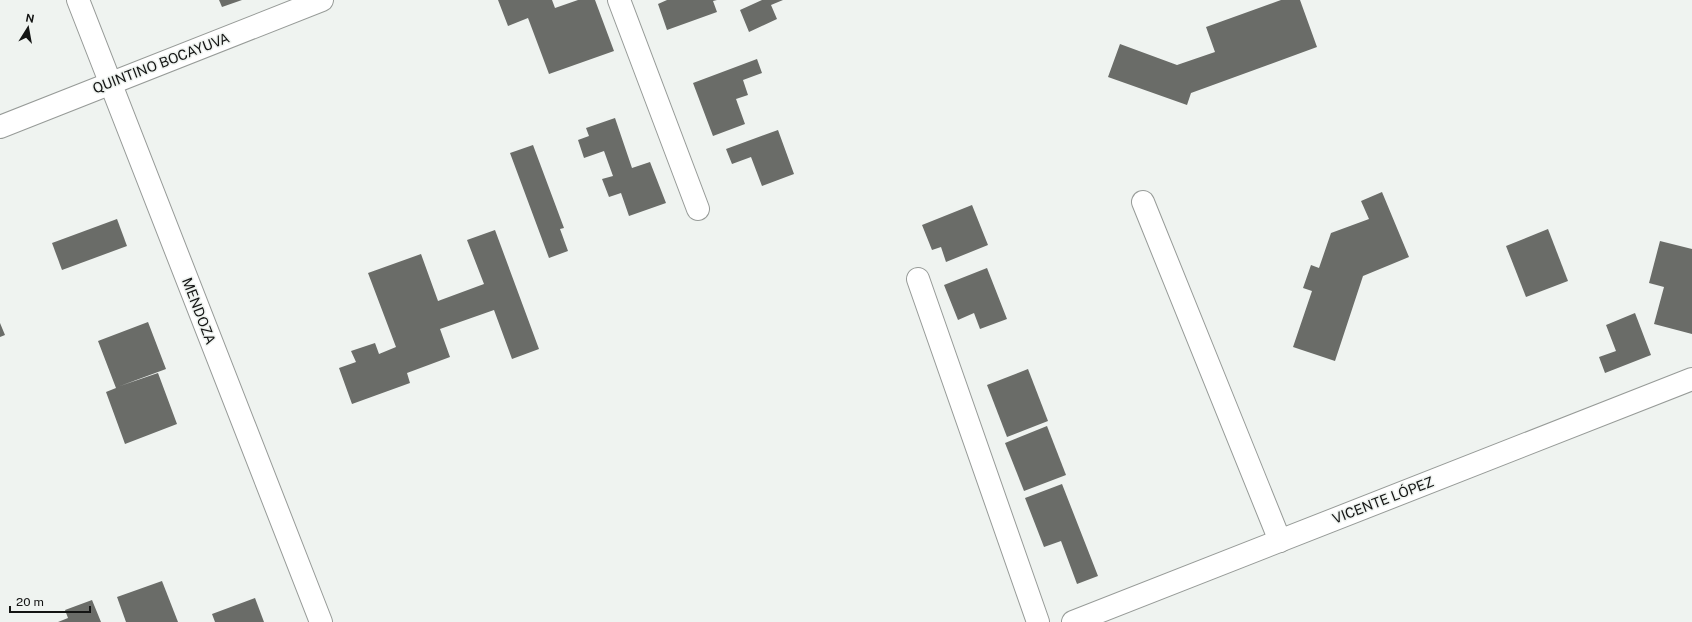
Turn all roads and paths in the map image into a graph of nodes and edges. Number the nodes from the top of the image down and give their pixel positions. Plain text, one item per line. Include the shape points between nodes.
1 (78, 0) edge
2 (322, 0) edge
3 (619, 0) edge
4 (110, 82) junction
5 (0, 128) edge
6 (1143, 202) dead end
7 (698, 209) dead end
8 (918, 280) dead end
9 (1692, 379) edge
10 (1280, 541) junction
11 (321, 622) edge
12 (1038, 622) edge
13 (1073, 622) edge

1 - 4 street, MENDOZA
2 - 4 street, QUINTINO BOCAYUVA
3 - 7 street
4 - 5 street, QUINTINO BOCAYUVA
4 - 11 street, MENDOZA
6 - 10 street
8 - 12 street
9 - 10 street, VICENTE LÓPEZ
10 - 13 street, VICENTE LÓPEZ

